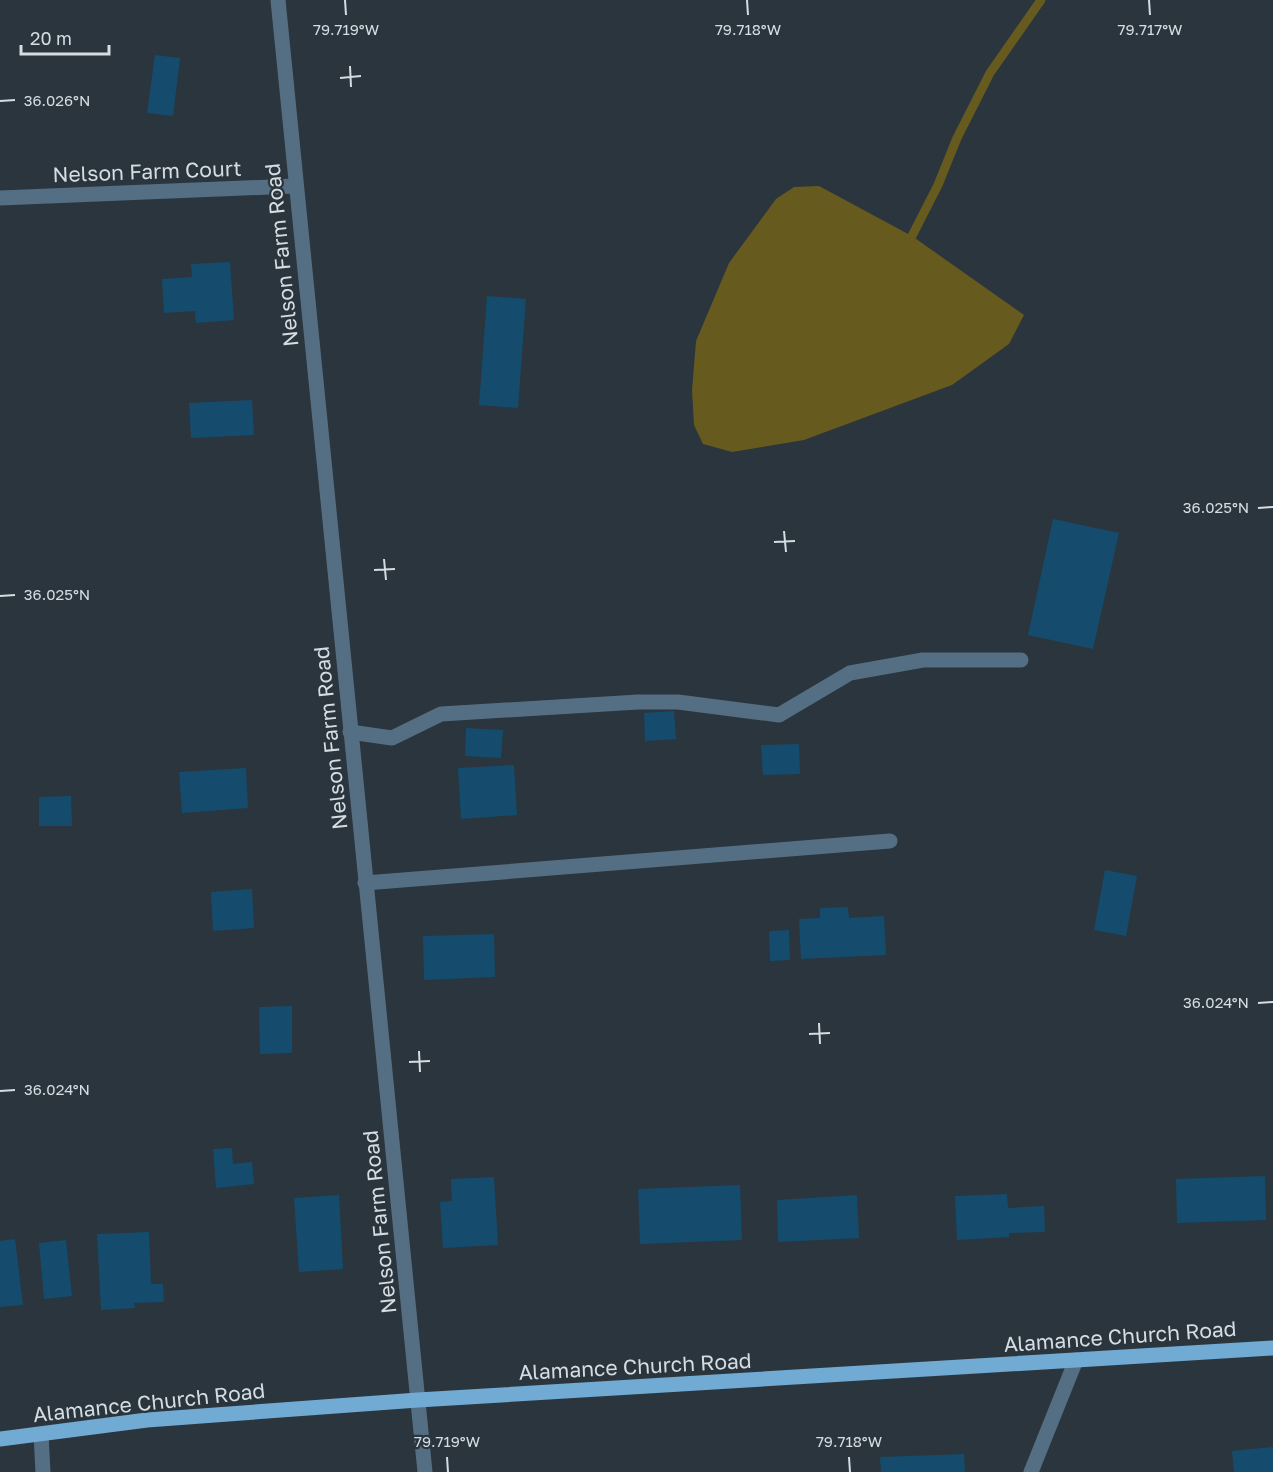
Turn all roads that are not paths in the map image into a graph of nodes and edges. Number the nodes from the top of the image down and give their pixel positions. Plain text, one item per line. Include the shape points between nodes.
1 (278, 0) edge
2 (295, 186) junction
3 (0, 198) edge
4 (1022, 660) dead end
5 (350, 732) junction
6 (890, 841) dead end
7 (365, 883) junction
8 (1273, 1348) edge
9 (1076, 1360) junction
10 (418, 1400) junction
11 (41, 1434) junction
12 (0, 1439) edge
13 (43, 1472) edge
14 (425, 1472) edge
15 (1031, 1472) edge

1 - 2 street, Nelson Farm Road
2 - 3 street, Nelson Farm Court
2 - 5 street, Nelson Farm Road
4 - 5 street via 923,660 850,673 779,715 678,702 638,702 441,714 392,738
5 - 7 street, Nelson Farm Road
6 - 7 street
7 - 10 street, Nelson Farm Road
8 - 9 main road, Alamance Church Road
9 - 10 main road, Alamance Church Road
9 - 15 street
10 - 11 main road, Alamance Church Road via 147,1420
10 - 14 street, Nelson Farm Road
11 - 12 main road, Alamance Church Road
11 - 13 street

